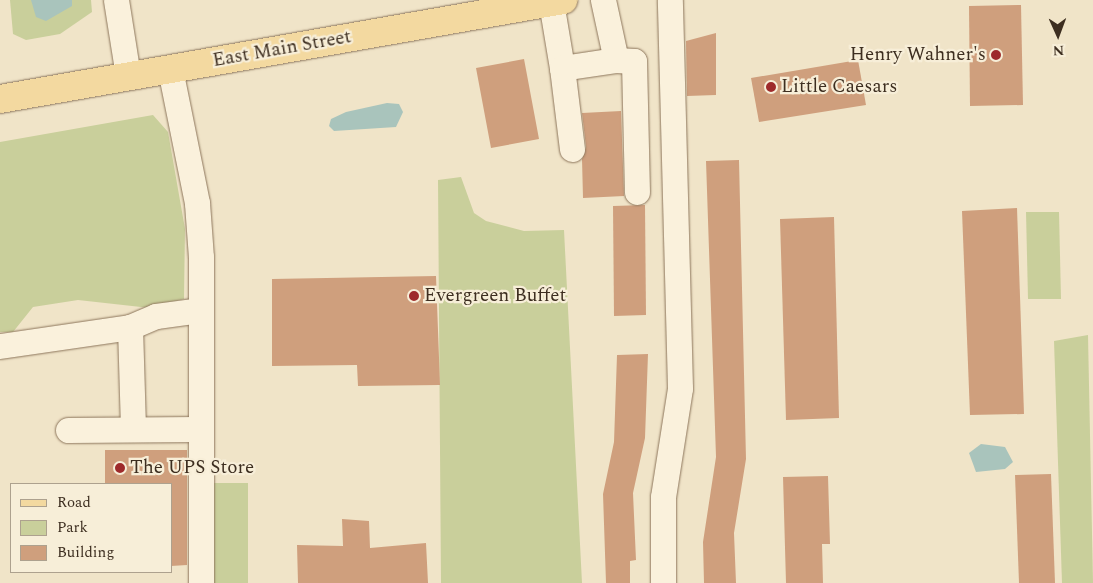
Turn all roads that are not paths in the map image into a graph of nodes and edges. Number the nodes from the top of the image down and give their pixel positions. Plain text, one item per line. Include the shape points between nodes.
1 (116, 0) edge
2 (603, 0) edge
3 (670, 0) edge
4 (557, 1) edge
5 (616, 60) junction
6 (562, 68) junction
7 (170, 69) junction
8 (128, 76) junction
9 (0, 99) edge
10 (572, 149) dead end
11 (637, 192) dead end
12 (200, 310) junction
13 (130, 327) junction
14 (0, 346) edge
15 (134, 429) junction
16 (198, 429) junction
17 (68, 430) dead end
18 (201, 583) edge
19 (663, 583) edge

1 - 8 lane
2 - 5 lane
3 - 19 lane via 680,388 663,497
4 - 6 lane
4 - 7 main road, East Main Street
5 - 6 lane
5 - 11 lane via 634,61
6 - 10 lane
7 - 8 main road, East Main Street
7 - 12 lane via 197,203
8 - 9 main road, East Main Street
12 - 13 lane via 156,316
12 - 16 lane
13 - 14 lane
13 - 15 lane
15 - 16 lane
15 - 17 lane
16 - 18 lane

